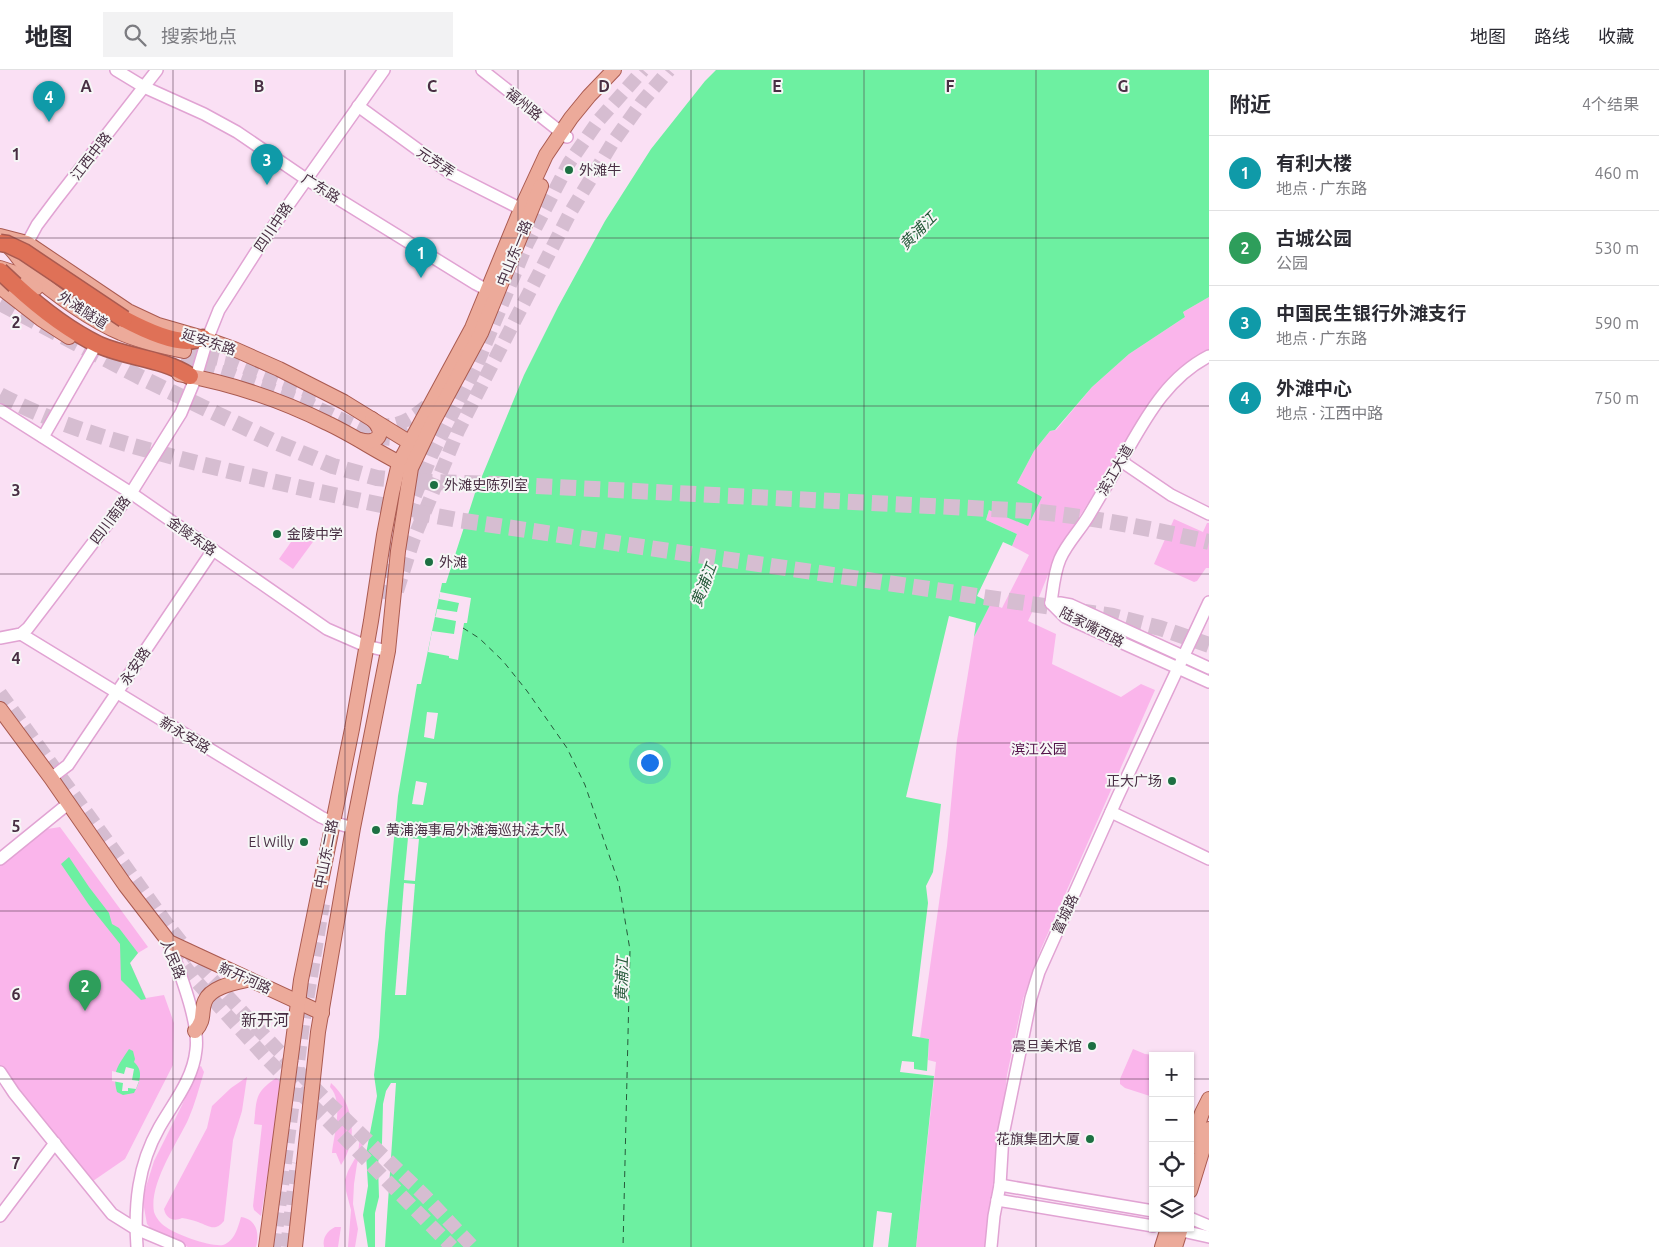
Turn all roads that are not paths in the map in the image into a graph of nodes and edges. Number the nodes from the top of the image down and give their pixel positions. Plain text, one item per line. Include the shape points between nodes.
1 (116, 70) edge
2 (157, 70) edge
3 (384, 70) edge
4 (482, 70) edge
5 (614, 70) edge
6 (626, 70) edge
7 (144, 86) junction
8 (358, 106) junction
9 (563, 135) junction
10 (306, 179) junction
11 (521, 209) junction
12 (0, 240) edge
13 (27, 243) junction
14 (19, 258) junction
15 (4, 280) edge
16 (493, 293) junction
17 (121, 322) junction
18 (205, 339) junction
19 (99, 345) junction
20 (179, 354) junction
21 (1209, 356) edge
22 (193, 377) junction
23 (0, 410) edge
24 (371, 418) junction
25 (43, 437) junction
26 (360, 440) junction
27 (415, 445) junction
28 (1120, 461) junction
29 (405, 466) junction
30 (131, 493) junction
31 (1209, 514) edge
32 (213, 550) junction
33 (1209, 602) edge
34 (1051, 603) junction
35 (22, 634) junction
36 (0, 638) edge
37 (366, 646) junction
38 (388, 651) junction
39 (1183, 656) junction
40 (1177, 668) junction
41 (1209, 668) edge
42 (1209, 682) edge
43 (116, 693) junction
44 (0, 709) edge
45 (52, 778) junction
46 (69, 803) junction
47 (1111, 812) junction
48 (332, 822) junction
49 (353, 828) junction
50 (0, 859) edge
51 (1209, 859) edge
52 (169, 942) junction
53 (247, 980) junction
54 (297, 1002) junction
55 (322, 1013) junction
56 (195, 1031) junction
57 (0, 1072) edge
58 (1209, 1099) edge
59 (1209, 1128) edge
60 (1192, 1142) edge
61 (55, 1143) junction
62 (1000, 1185) junction
63 (1191, 1187) edge
64 (997, 1200) junction
65 (1149, 1210) edge
66 (0, 1216) edge
67 (1194, 1220) edge
68 (1149, 1225) edge
69 (1209, 1226) edge
70 (136, 1229) junction
71 (1171, 1232) edge
72 (1173, 1232) edge
73 (1186, 1232) edge
74 (1209, 1237) edge
75 (137, 1247) edge
76 (179, 1247) edge
77 (266, 1247) edge
78 (295, 1247) edge
79 (991, 1247) edge
80 (1162, 1247) edge
81 (1175, 1247) edge

1 - 7 street, 广东路
2 - 7 street, 江西中路
3 - 8 street, 四川中路
4 - 9 street, 福州路
5 - 9 main road, 中山东一路 via 589,96
6 - 9 main road, 中山东一路
7 - 10 street, 广东路 via 222,123
7 - 13 street, 江西中路 via 37,225
8 - 10 street, 四川中路
8 - 11 street, 元芳弄 via 450,173
9 - 11 main road, 中山东一路 via 546,155
9 - 16 main road, 中山东一路
10 - 16 street, 广东路
10 - 18 street, 四川中路 via 219,310
11 - 16 main road, 中山东一路
12 - 13 main road, 延安东路
12 - 14 main road, 外滩隧道
12 - 17 highway, bridge via 24,252
13 - 14 street, 江西中路
13 - 18 main road, 延安东路 via 128,312
14 - 15 street, 江西中路
14 - 20 main road, 外滩隧道 via 32,275 100,322
15 - 19 highway
15 - 20 main road, 外滩隧道 via 109,335
16 - 27 main road, 中山东一路 via 481,333
17 - 18 highway via 170,338
17 - 20 highway
18 - 22 street, 四川中路
18 - 24 main road, 延安东路 via 308,383
19 - 20 highway
19 - 22 highway via 177,368
19 - 25 street
21 - 28 street, 滨江大道 via 1188,369 1162,395
22 - 26 main road via 282,402
22 - 30 street, 四川南路 via 181,413
23 - 25 street, 金陵东路
24 - 26 main road via 378,426 379,436 371,442
24 - 27 main road, 延安东路
25 - 30 street, 金陵东路
26 - 29 main road
27 - 29 main road, 中山东一路
28 - 31 street via 1171,495
28 - 34 street, 滨江大道 via 1060,558
29 - 37 main road, 中山东二路 via 386,526
29 - 38 main road, 中山东二路
30 - 32 street, 金陵东路
30 - 35 street, 四川南路
32 - 37 street, 金陵东路 via 327,629
32 - 43 street, 永安路
33 - 39 street, 富城路
34 - 39 street, 陆家嘴西路 via 1071,605
34 - 40 street, 陆家嘴西路 via 1065,616
35 - 36 street
35 - 43 street, 新永安路
37 - 38 street, 金陵东路
37 - 48 main road, 中山东二路
38 - 49 main road, 中山东二路
39 - 40 street, 富城路
39 - 41 street, 陆家嘴西路
40 - 42 street, 陆家嘴西路
40 - 47 street, 富城路
43 - 45 street, 永安路 via 68,765
43 - 48 street, 新永安路
44 - 45 main road, 人民路
45 - 46 main road, 人民路
46 - 50 street
46 - 52 main road, 人民路
47 - 51 street
47 - 62 street, 富城路 via 1039,972 1031,998 1003,1135
48 - 49 street, 新永安路
48 - 54 main road, 中山东二路
49 - 55 main road, 中山东二路
52 - 53 main road, 新开河路
52 - 56 street, 人民路
53 - 54 main road, 新开河路
53 - 56 main road via 213,992 205,1000 201,1025
54 - 55 main road, 新开河路
54 - 77 main road, 中山东二路
55 - 78 main road, 中山东二路
56 - 70 street, 人民路 via 193,1065 182,1092 146,1155 137,1191
57 - 61 street
58 - 60 main road
59 - 63 main road
61 - 66 street
61 - 70 street via 112,1214
62 - 64 street, 富城路
62 - 65 street
64 - 68 street
64 - 79 street, 富城路
67 - 69 street
70 - 75 street, 人民路
70 - 76 street
71 - 80 main road
72 - 81 main road
73 - 74 street

